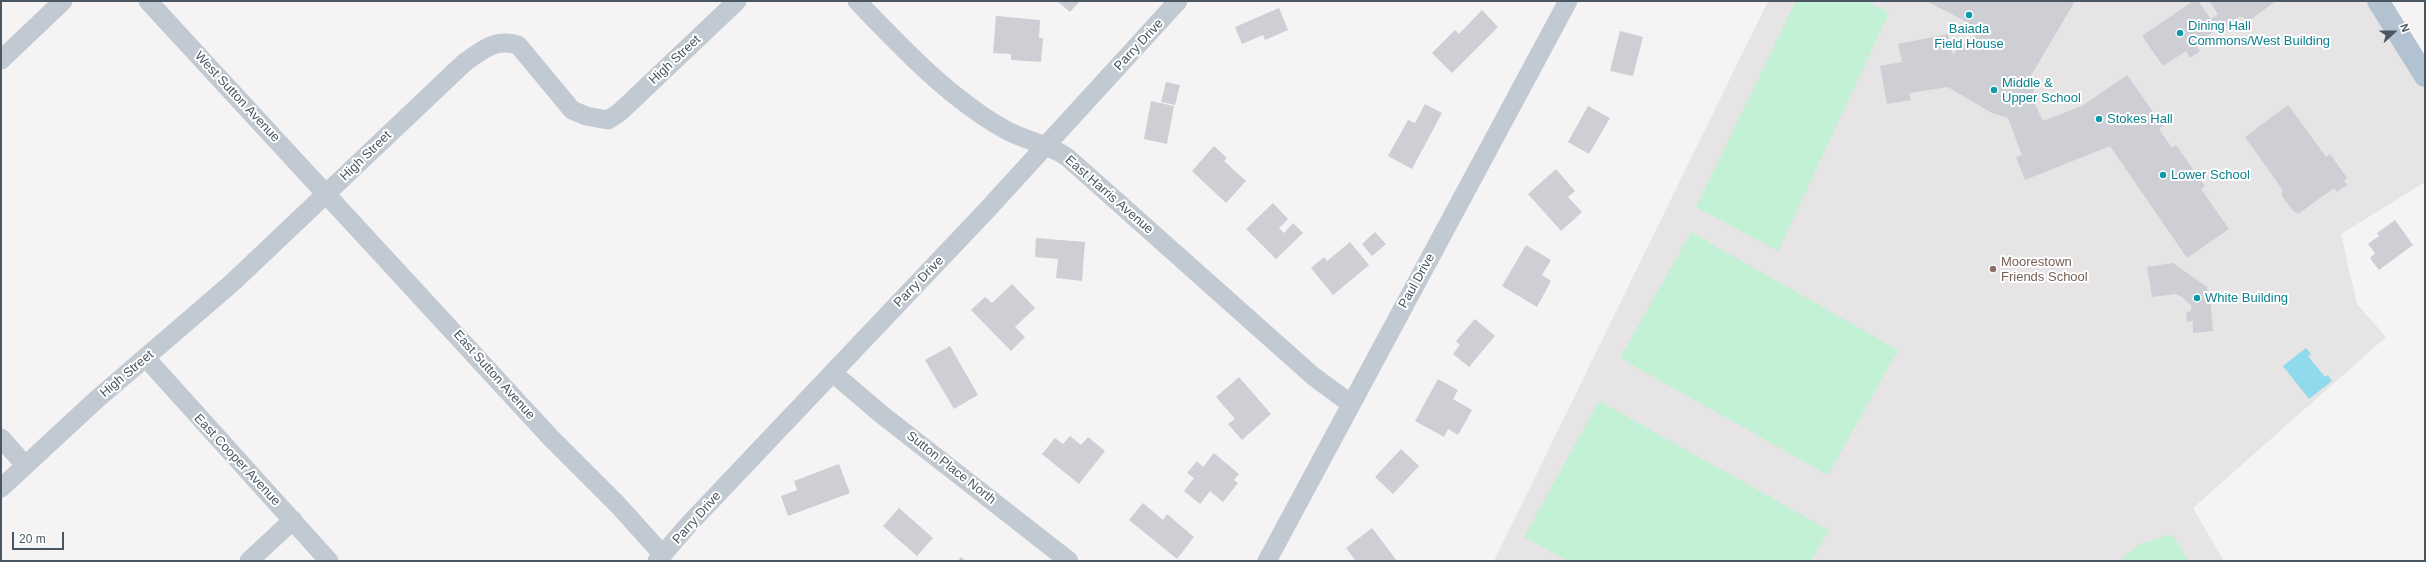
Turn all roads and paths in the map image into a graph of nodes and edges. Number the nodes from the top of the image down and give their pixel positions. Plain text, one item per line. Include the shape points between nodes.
1 (63, 1) edge
2 (148, 1) edge
3 (737, 1) edge
4 (857, 1) edge
5 (1178, 1) edge
6 (1568, 1) edge
7 (2378, 1) edge
8 (1, 60) edge
9 (2425, 76) edge
10 (1046, 146) junction
11 (326, 195) junction
12 (146, 358) junction
13 (833, 373) junction
14 (1351, 404) junction
15 (1, 438) edge
16 (25, 465) junction
17 (1, 488) edge
18 (293, 520) junction
19 (660, 558) edge
20 (249, 561) edge
21 (329, 561) edge
22 (1069, 561) edge
23 (1267, 561) edge

1 - 8 street
2 - 11 street, West Sutton Avenue
3 - 11 street, High Street via 620,112 608,120 586,116 572,110 518,45 504,41 483,49 464,63
4 - 10 street, East Harris Avenue via 916,60 975,108 1007,130
5 - 10 street, Parry Drive
6 - 14 street, Paul Drive
7 - 9 main road
10 - 13 street, Parry Drive
10 - 14 street, East Harris Avenue via 1067,157 1313,376
11 - 12 street, High Street
11 - 19 street, East Sutton Avenue via 550,437 618,505
12 - 16 street, High Street via 85,409
12 - 18 street, East Cooper Avenue
13 - 19 street, Parry Drive
13 - 22 street, Sutton Place North via 881,414
14 - 23 street, Paul Drive
15 - 16 street
16 - 17 street, High Street
18 - 20 street
18 - 21 street, East Cooper Avenue

